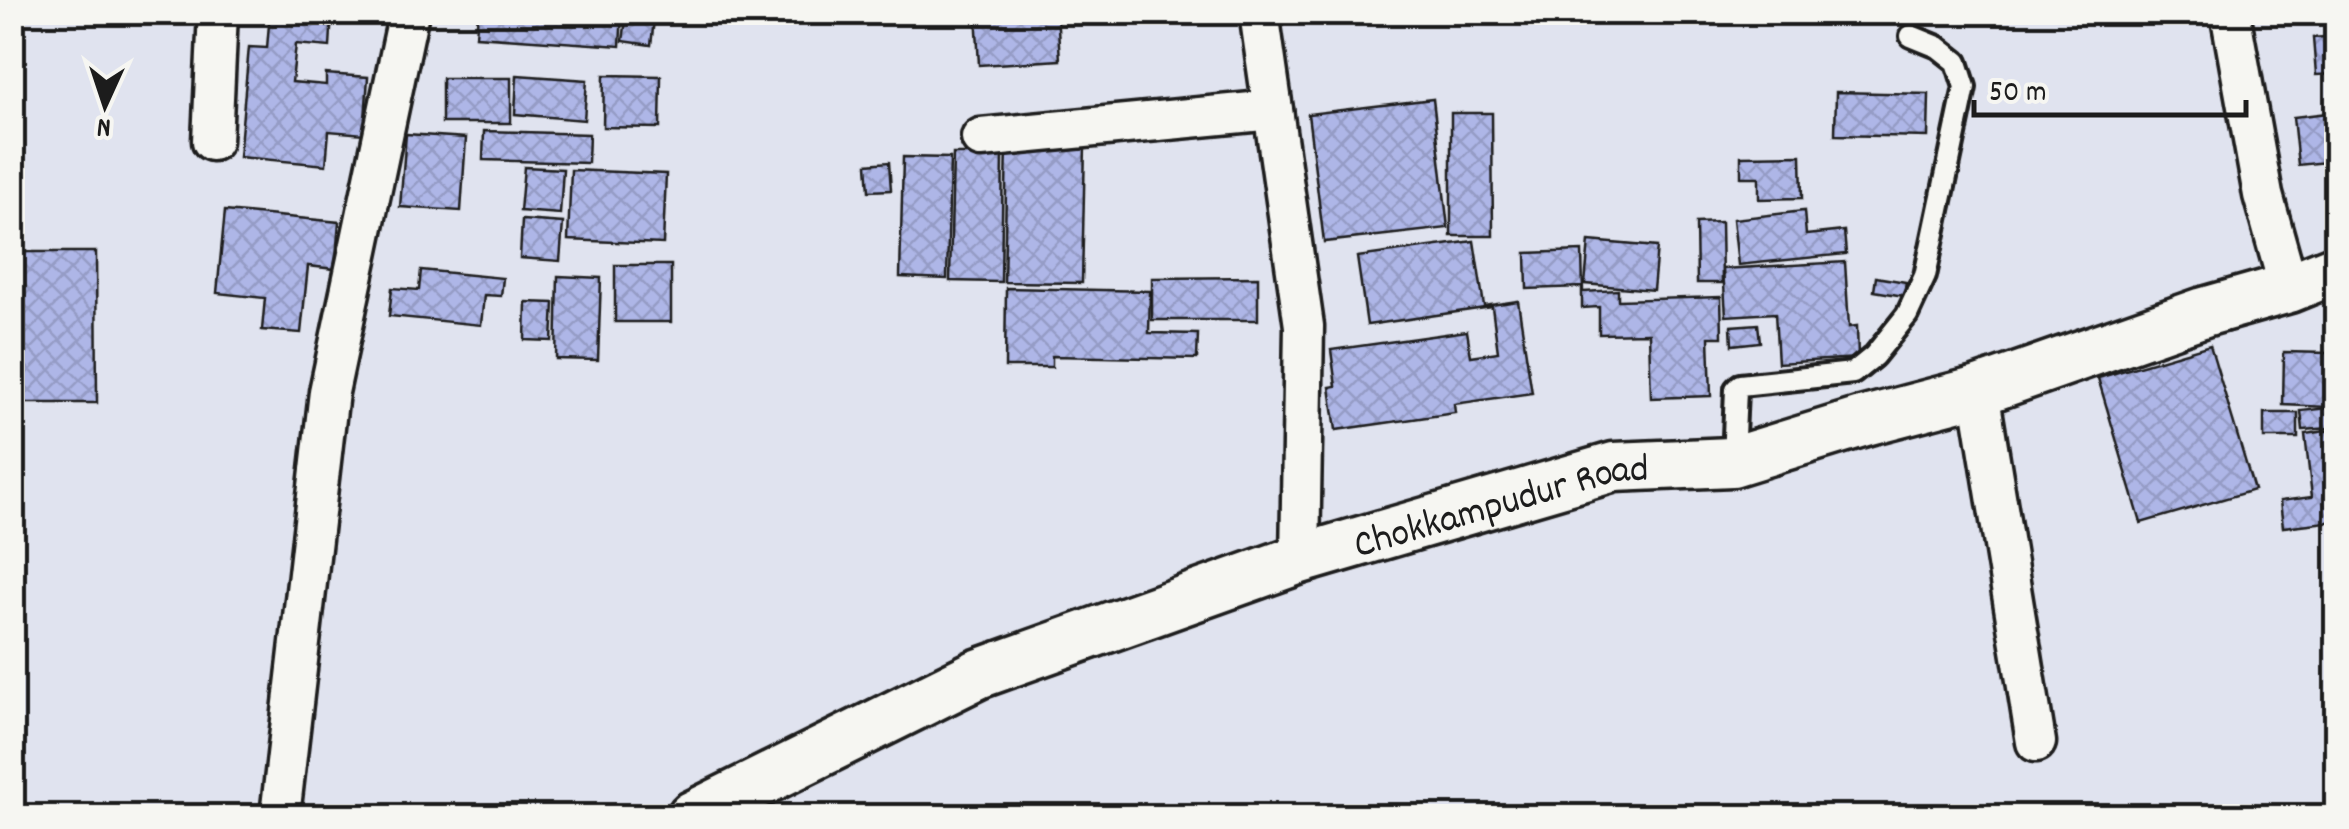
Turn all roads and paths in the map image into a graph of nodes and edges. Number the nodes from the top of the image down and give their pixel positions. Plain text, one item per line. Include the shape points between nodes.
1 (218, 12) edge
2 (409, 12) edge
3 (1259, 12) edge
4 (2230, 12) edge
5 (1911, 36) dead end
6 (1273, 110) junction
7 (982, 138) dead end
8 (212, 141) dead end
9 (2336, 269) edge
10 (2289, 288) junction
11 (1979, 391) junction
12 (1732, 462) junction
13 (1300, 559) junction
14 (2036, 742) dead end
15 (280, 816) edge
16 (692, 816) edge

1 - 8 street
2 - 15 street via 329,392
3 - 6 street
4 - 10 street via 2263,194
5 - 12 lane via 1957,62 1965,87 1925,276 1908,315 1853,372 1740,385
6 - 7 street
6 - 13 street via 1304,326
9 - 10 street, Chokkampudur Road
10 - 11 street, Chokkampudur Road
11 - 12 street, Chokkampudur Road
11 - 14 street
12 - 13 street, Chokkampudur Road via 1614,467
13 - 16 street, Chokkampudur Road via 978,674

